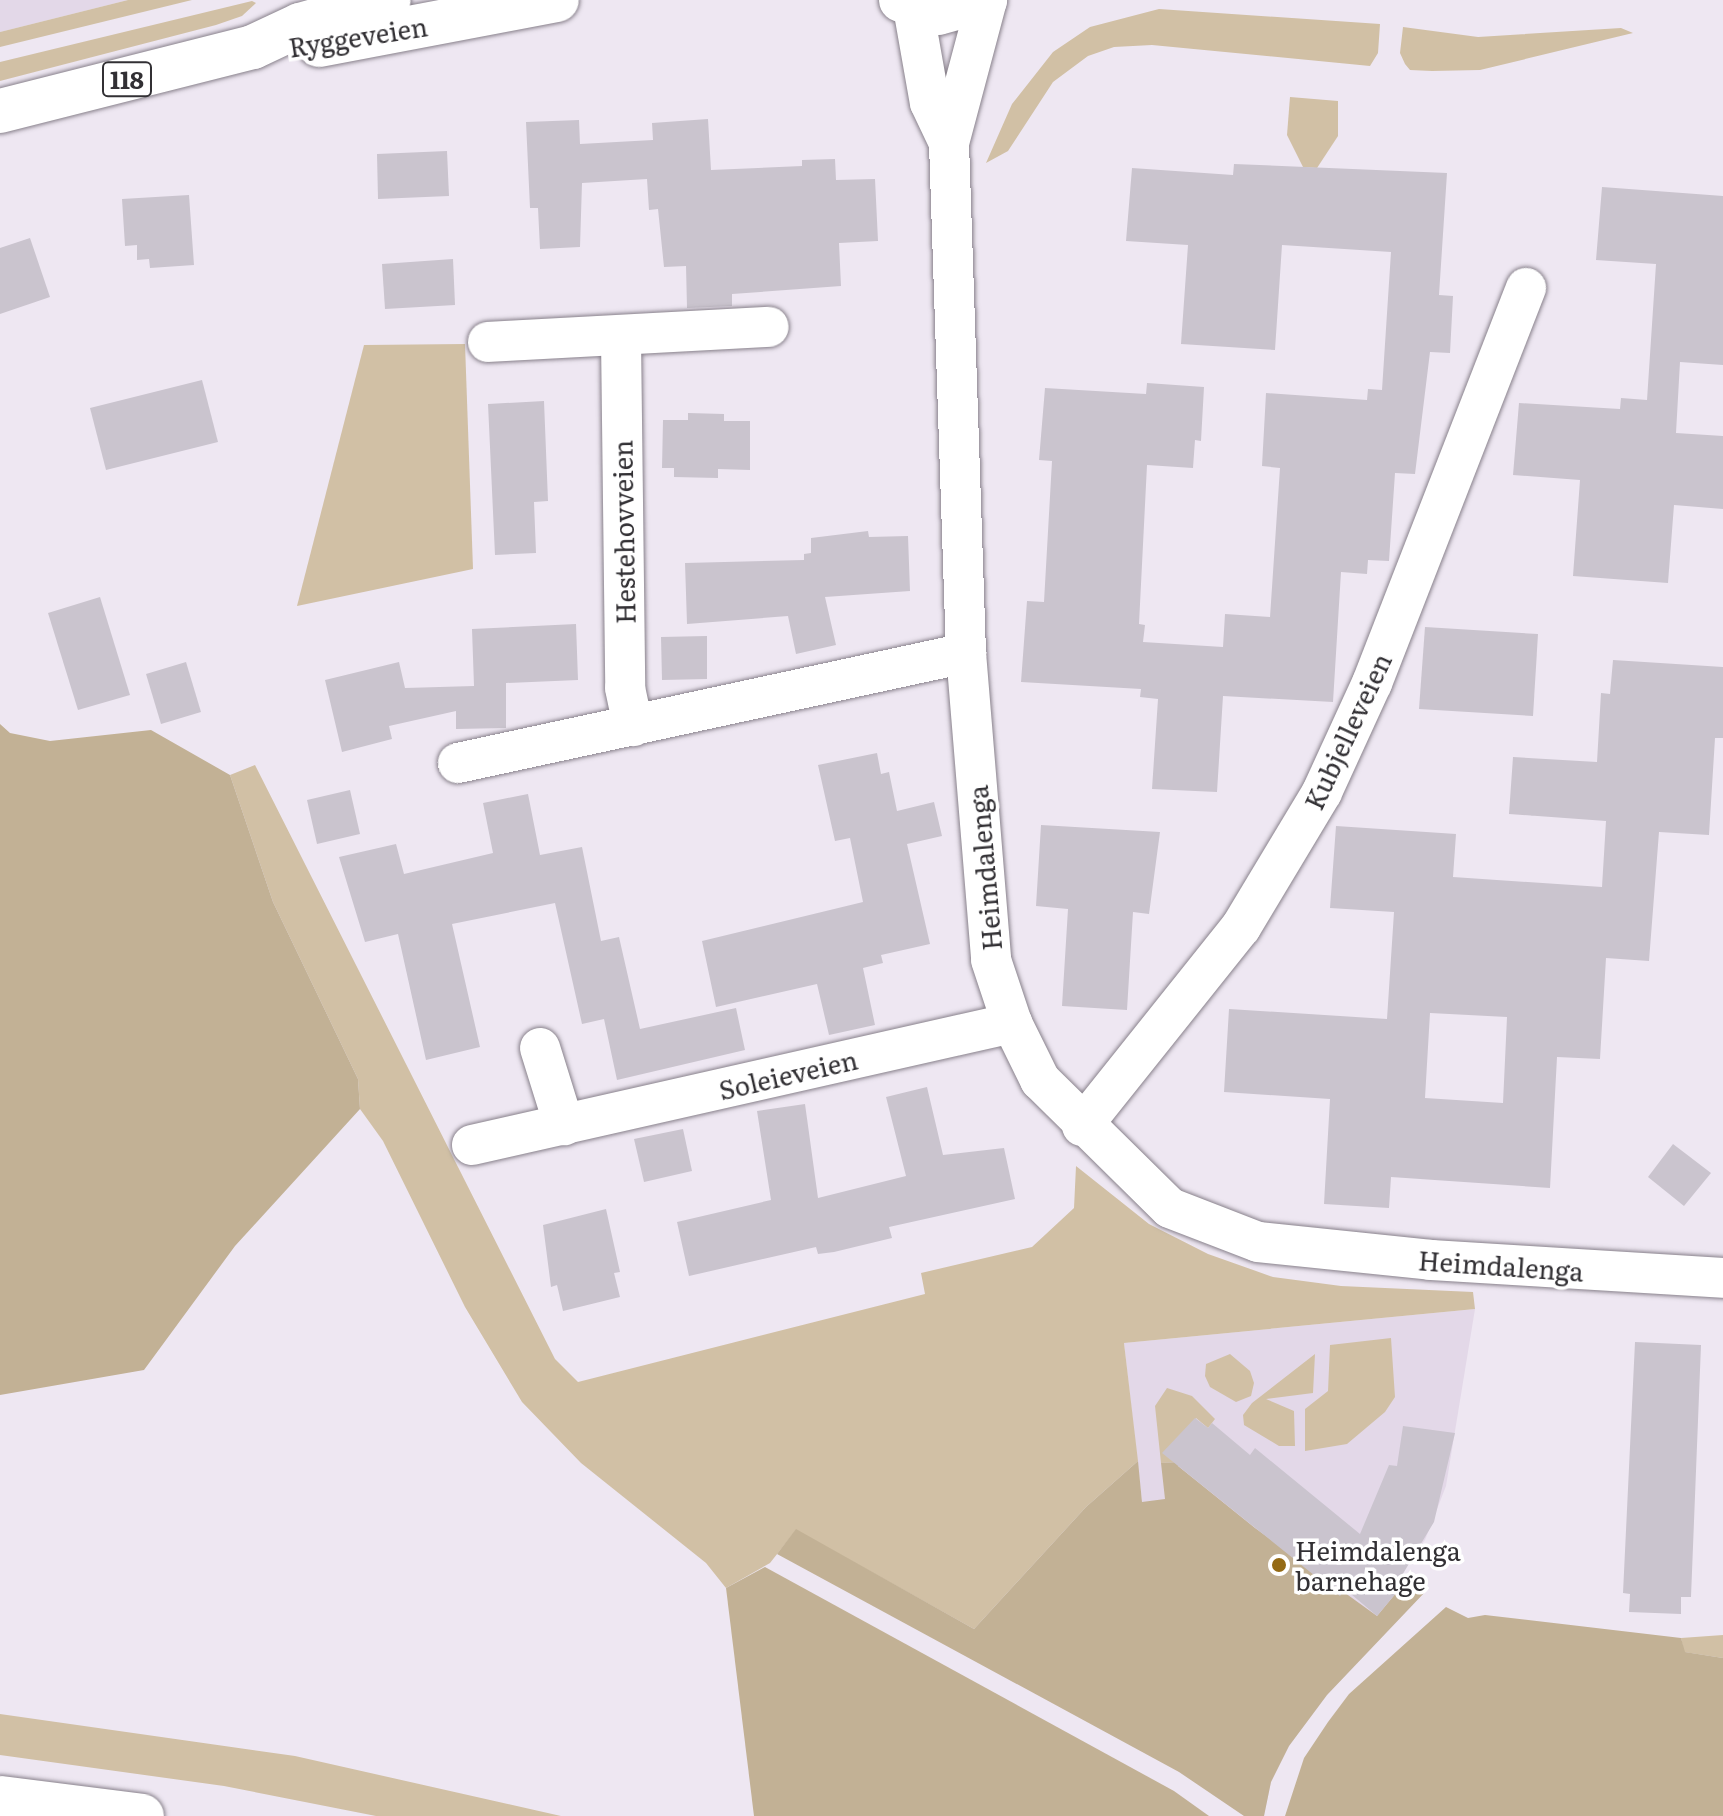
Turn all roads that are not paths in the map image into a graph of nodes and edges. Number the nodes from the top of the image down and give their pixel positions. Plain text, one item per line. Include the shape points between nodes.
1 (389, 0) edge
2 (557, 0) edge
3 (986, 0) edge
4 (907, 4) edge
5 (253, 47) junction
6 (0, 111) edge
7 (949, 143) junction
8 (1526, 288) dead end
9 (769, 327) dead end
10 (621, 338) junction
11 (488, 342) dead end
12 (966, 653) junction
13 (633, 726) junction
14 (458, 763) dead end
15 (1012, 1023) junction
16 (540, 1048) dead end
17 (564, 1125) junction
18 (1082, 1126) junction
19 (472, 1145) dead end
20 (1723, 1278) edge
21 (0, 1798) edge
22 (142, 1816) edge

1 - 5 main road, Ryggeveien / 118 via 300,25
2 - 5 main road, Ryggeveien / 118 via 289,51
3 - 4 main road via 938,13
3 - 7 street, Heimdalenga
4 - 7 street, Heimdalenga via 930,103
5 - 6 main road, Ryggeveien / 118
7 - 12 street, Heimdalenga
8 - 18 street, Kubjelleveien via 1372,683 1322,792 1241,927
9 - 10 street
10 - 11 street
10 - 13 street, Hestehovveien via 625,688
12 - 13 street
12 - 15 street, Heimdalenga via 991,960
13 - 14 street
15 - 17 street, Soleieveien
15 - 18 street, Heimdalenga via 1040,1080
16 - 17 street
17 - 19 street, Soleieveien
18 - 20 street, Heimdalenga via 1170,1208 1258,1242 1416,1259
21 - 22 main road

